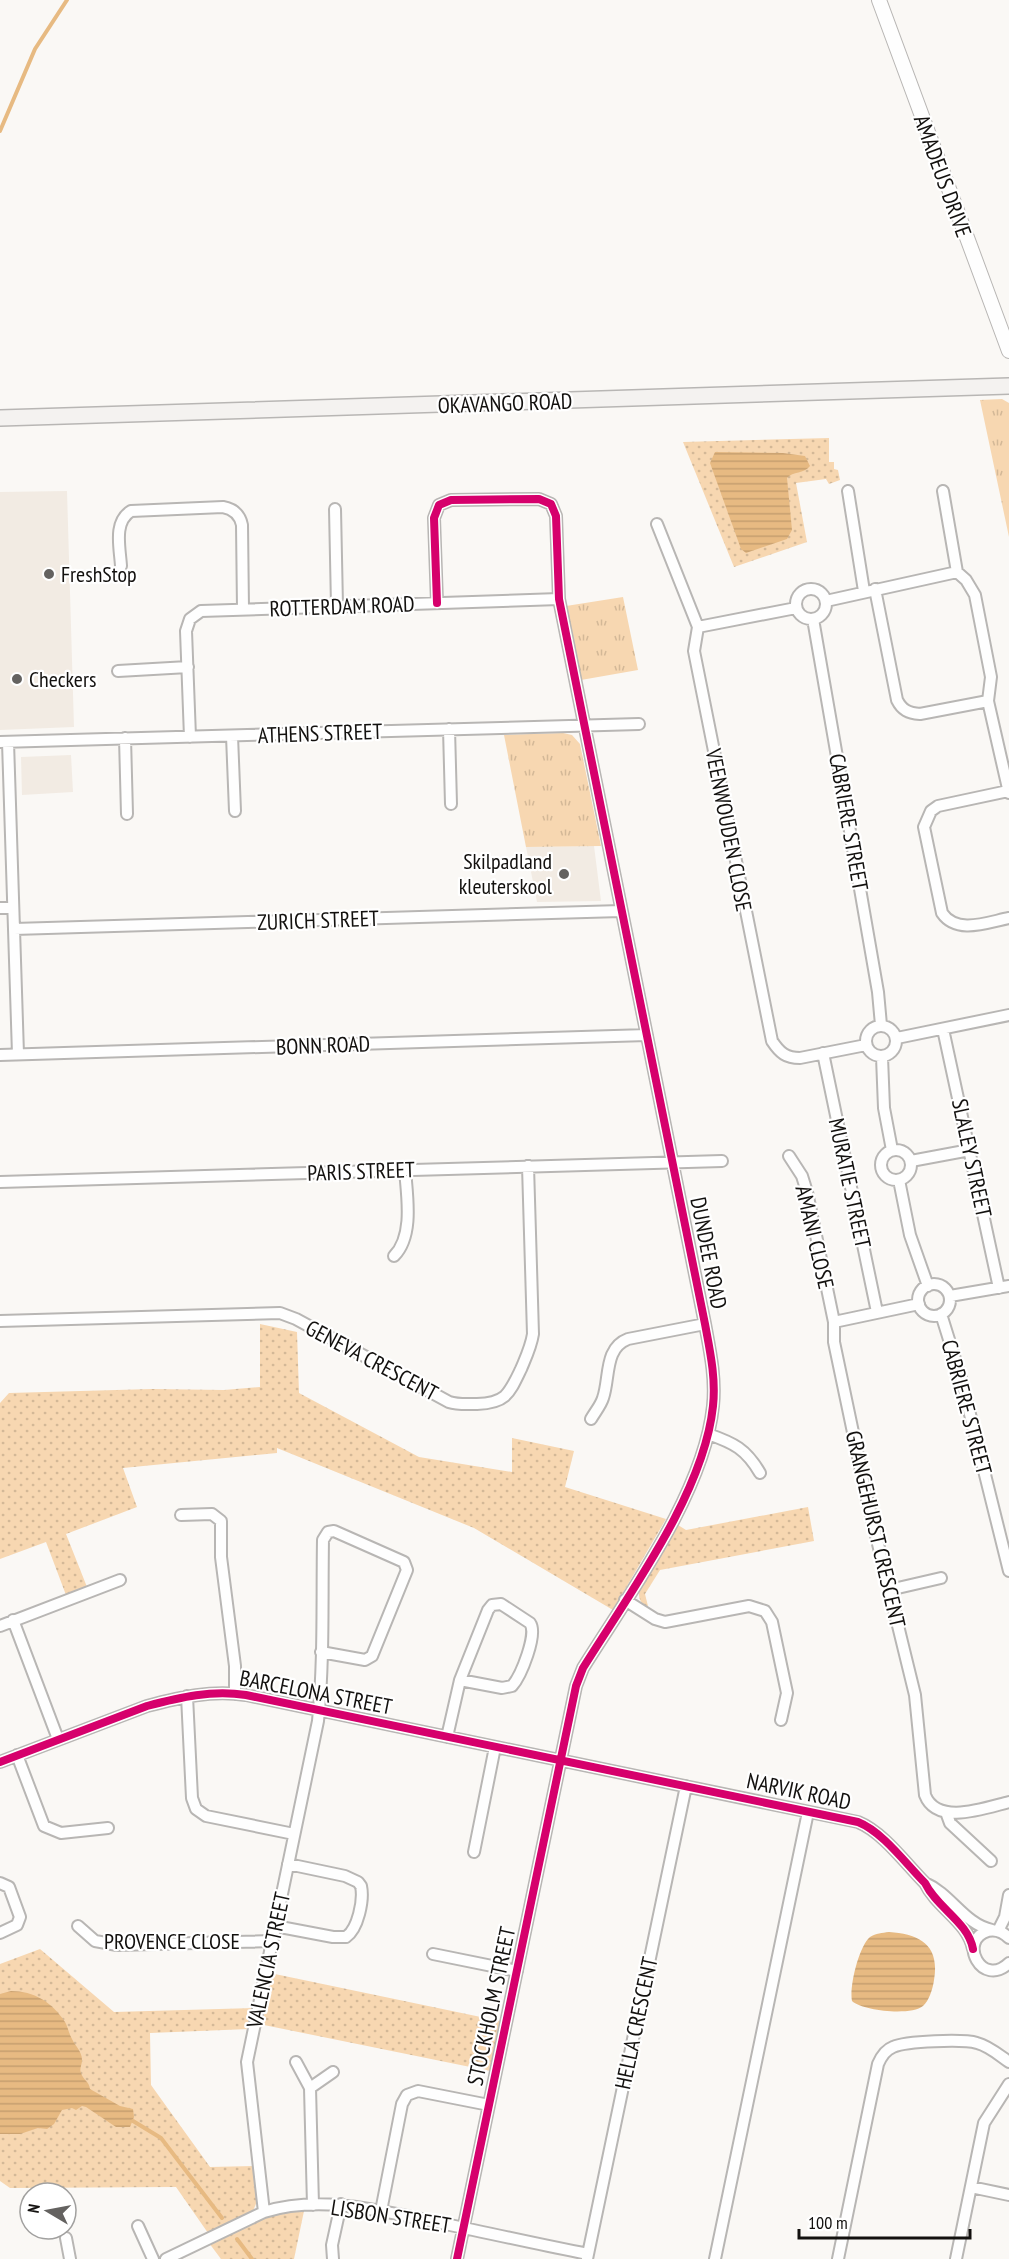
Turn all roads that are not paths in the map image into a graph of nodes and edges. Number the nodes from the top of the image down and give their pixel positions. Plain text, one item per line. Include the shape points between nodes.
1 (879, 0) edge
2 (1009, 351) edge
3 (1009, 386) edge
4 (0, 418) edge
5 (848, 491) dead end
6 (943, 491) dead end
7 (335, 508) dead end
8 (657, 524) dead end
9 (121, 566) dead end
10 (957, 572) junction
11 (870, 590) junction
12 (559, 599) junction
13 (826, 601) junction
14 (437, 603) junction
15 (337, 606) junction
16 (796, 608) junction
17 (243, 609) junction
18 (813, 619) junction
19 (698, 627) junction
20 (188, 667) junction
21 (118, 670) dead end
22 (988, 700) junction
23 (639, 724) dead end
24 (585, 726) junction
25 (449, 729) junction
26 (232, 736) junction
27 (190, 737) junction
28 (125, 738) junction
29 (4, 742) edge
30 (1008, 792) edge
31 (5, 801) edge
32 (451, 804) dead end
33 (235, 811) dead end
34 (127, 814) dead end
35 (0, 908) edge
36 (13, 908) junction
37 (621, 911) junction
38 (1009, 918) edge
39 (14, 929) junction
40 (1009, 1015) edge
41 (881, 1025) junction
42 (944, 1029) junction
43 (646, 1035) junction
44 (897, 1038) junction
45 (866, 1045) junction
46 (823, 1053) junction
47 (18, 1054) junction
48 (0, 1055) edge
49 (882, 1056) junction
50 (892, 1150) junction
51 (970, 1150) junction
52 (789, 1156) dead end
53 (722, 1161) dead end
54 (911, 1161) junction
55 (672, 1162) junction
56 (528, 1166) junction
57 (405, 1170) junction
58 (899, 1180) junction
59 (0, 1182) edge
60 (394, 1256) dead end
61 (928, 1286) junction
62 (1004, 1287) edge
63 (950, 1296) junction
64 (920, 1304) junction
65 (878, 1312) junction
66 (941, 1314) junction
67 (0, 1322) edge
68 (834, 1322) junction
69 (705, 1324) junction
70 (591, 1419) dead end
71 (708, 1434) junction
72 (760, 1473) dead end
73 (181, 1515) dead end
74 (1009, 1571) edge
75 (941, 1578) dead end
76 (120, 1580) dead end
77 (889, 1590) junction
78 (625, 1600) junction
79 (13, 1620) junction
80 (0, 1626) edge
81 (321, 1652) junction
82 (460, 1680) junction
83 (235, 1694) junction
84 (187, 1696) junction
85 (319, 1710) junction
86 (781, 1720) dead end
87 (447, 1737) junction
88 (58, 1739) junction
89 (495, 1747) junction
90 (17, 1755) junction
91 (561, 1760) junction
92 (0, 1762) edge
93 (686, 1786) junction
94 (1009, 1802) edge
95 (808, 1812) junction
96 (945, 1812) junction
97 (108, 1828) dead end
98 (294, 1834) junction
99 (474, 1852) dead end
100 (991, 1861) dead end
101 (288, 1864) junction
102 (0, 1883) edge
103 (925, 1883) junction
104 (1009, 1895) edge
105 (78, 1926) dead end
106 (275, 1926) junction
107 (995, 1931) junction
108 (0, 1933) edge
109 (1009, 1938) edge
110 (272, 1941) junction
111 (973, 1949) junction
112 (433, 1954) dead end
113 (1009, 1963) edge
114 (997, 1970) junction
115 (517, 1971) junction
116 (1009, 1977) edge
117 (296, 2062) dead end
118 (1009, 2062) edge
119 (333, 2072) dead end
120 (1009, 2084) edge
121 (310, 2088) junction
122 (489, 2105) junction
123 (971, 2187) junction
124 (1009, 2195) edge
125 (341, 2204) junction
126 (313, 2205) junction
127 (381, 2211) junction
128 (264, 2212) junction
129 (138, 2226) dead end
130 (463, 2228) junction
131 (67, 2241) edge
132 (588, 2256) edge
133 (70, 2259) edge
134 (153, 2259) edge
135 (166, 2259) edge
136 (333, 2259) edge
137 (457, 2259) edge
138 (715, 2259) edge
139 (838, 2259) edge
140 (956, 2259) edge

1 - 2 street, AMADEUS DRIVE
3 - 4 main road, OKAVANGO ROAD
5 - 11 street
6 - 10 street
7 - 15 street
8 - 19 street, VEENWOUDEN CLOSE
9 - 17 street via 120,527 131,511 231,509 242,525
10 - 11 street
10 - 22 street via 975,595 992,677
11 - 13 street
11 - 22 street via 901,707 920,714
12 - 14 street, ROTTERDAM ROAD
12 - 14 street via 556,516 549,501 451,500 439,505 435,513
12 - 24 street
13 - 16 street via 818,590 806,589 796,598
13 - 18 street via 824,613
14 - 15 street, ROTTERDAM ROAD
15 - 17 street, ROTTERDAM ROAD
16 - 18 street via 801,616
16 - 19 street
17 - 20 street, ROTTERDAM ROAD via 206,610 193,615 187,627
18 - 41 street, CABRIERE STREET
19 - 46 street, VEENWOUDEN CLOSE via 694,651 772,1041 778,1051 792,1058
20 - 21 street
20 - 27 street, ROTTERDAM ROAD
22 - 30 street
23 - 24 street, ATHENS STREET
24 - 25 street, ATHENS STREET
24 - 37 street, DUNDEE ROAD
25 - 26 street, ATHENS STREET
25 - 32 street
26 - 27 street, ATHENS STREET
26 - 33 street
27 - 28 street, ATHENS STREET
28 - 29 street, ATHENS STREET
28 - 34 street
29 - 31 street
30 - 38 street via 938,806 931,811 924,827 945,918 962,926
31 - 36 street
35 - 36 street
36 - 39 street
37 - 39 street, ZURICH STREET
37 - 43 street, DUNDEE ROAD
39 - 47 street
40 - 42 street
41 - 44 street via 890,1028
41 - 45 street via 869,1032
42 - 44 street
42 - 51 street, SLALEY STREET
43 - 47 street, BONN ROAD
43 - 55 street, DUNDEE ROAD
44 - 49 street via 892,1052
45 - 46 street, VEENWOUDEN CLOSE
45 - 49 street via 872,1054
46 - 65 street, MURATIE STREET
47 - 48 street, BONN ROAD
49 - 50 street via 884,1108
50 - 54 street via 904,1151
50 - 58 street via 882,1159 881,1169 887,1177
51 - 54 street
51 - 62 street, SLALEY STREET
52 - 68 street, AMANI CLOSE via 807,1192
53 - 55 street, PARIS STREET
54 - 58 street via 909,1173
55 - 56 street, PARIS STREET
55 - 69 street, DUNDEE ROAD
56 - 57 street, PARIS STREET
56 - 67 street, GENEVA CRESCENT via 533,1334 511,1389 495,1402 448,1402 280,1313
57 - 59 street, PARIS STREET
57 - 60 street via 406,1230 404,1243
58 - 61 street via 910,1235
61 - 63 street via 943,1287
61 - 64 street via 920,1295
62 - 63 street
63 - 66 street via 948,1309
64 - 65 street
64 - 66 street via 928,1314
65 - 68 street
66 - 74 street, CABRIERE STREET
68 - 77 street, GRANGEHURST CRESCENT via 834,1342
69 - 70 street via 621,1342 612,1354 603,1400
69 - 71 street, DUNDEE ROAD via 714,1379
71 - 72 street via 746,1452
71 - 78 street, DUNDEE ROAD via 673,1521
73 - 83 street via 212,1514 221,1521 221,1557 236,1666
75 - 77 street
76 - 79 street
77 - 96 street, GRANGEHURST CRESCENT via 915,1695 925,1795 933,1807
78 - 86 street via 665,1622 749,1606 765,1611 772,1623 787,1694
78 - 91 street, DUNDEE ROAD via 580,1673
79 - 80 street
79 - 88 street
81 - 81 street, VALENCIA STREET via 325,1534 334,1531 404,1562 407,1570 372,1656 363,1659
81 - 85 street, VALENCIA STREET
82 - 82 street via 492,1605 507,1606 533,1626 533,1637 512,1686 502,1688
82 - 87 street
83 - 84 street, BARCELONA STREET
83 - 85 street, BARCELONA STREET
84 - 88 street, BARCELONA STREET via 147,1706
84 - 98 street via 192,1798 196,1809 206,1816
85 - 87 street, BARCELONA STREET
85 - 98 street, VALENCIA STREET
87 - 89 street, BARCELONA STREET
88 - 90 street, BARCELONA STREET
89 - 91 street, BARCELONA STREET
89 - 99 street
90 - 92 street, BARCELONA STREET
90 - 97 street via 44,1826 61,1833
91 - 93 street, NARVIK ROAD
91 - 115 street, STOCKHOLM STREET
93 - 95 street, NARVIK ROAD
93 - 132 street, HELLA CRESCENT
94 - 96 street
95 - 103 street, NARVIK ROAD via 867,1826
95 - 138 street
96 - 100 street, GRANGEHURST CRESCENT via 950,1823
98 - 101 street, VALENCIA STREET
101 - 106 street, VALENCIA STREET
101 - 106 street via 352,1878 361,1886 361,1899 354,1929 346,1937
102 - 108 street via 9,1887 20,1917 17,1925
103 - 107 street, NARVIK ROAD via 977,1925
103 - 111 street, NARVIK ROAD via 968,1935
104 - 107 street via 1005,1917
105 - 110 street, PROVENCE CLOSE via 95,1941 117,1945
106 - 110 street, VALENCIA STREET
107 - 109 street, NARVIK ROAD
107 - 111 street via 978,1937
110 - 128 street, VALENCIA STREET via 247,2062
111 - 114 street, NARVIK ROAD via 979,1964 987,1970
112 - 115 street
113 - 114 street
114 - 116 street
115 - 122 street, STOCKHOLM STREET
117 - 121 street
118 - 139 street via 988,2048 966,2041 888,2049 878,2064
119 - 121 street
120 - 123 street via 984,2123
121 - 126 street
122 - 127 street via 418,2091 407,2095
122 - 130 street, STOCKHOLM STREET
123 - 124 street
123 - 140 street
125 - 126 street, LISBON STREET
125 - 127 street, LISBON STREET
125 - 136 street via 332,2245
126 - 128 street, LISBON STREET
127 - 130 street, LISBON STREET
128 - 135 street, LISBON STREET
129 - 134 street
130 - 132 street, LISBON STREET
130 - 137 street, STOCKHOLM STREET
131 - 133 street

